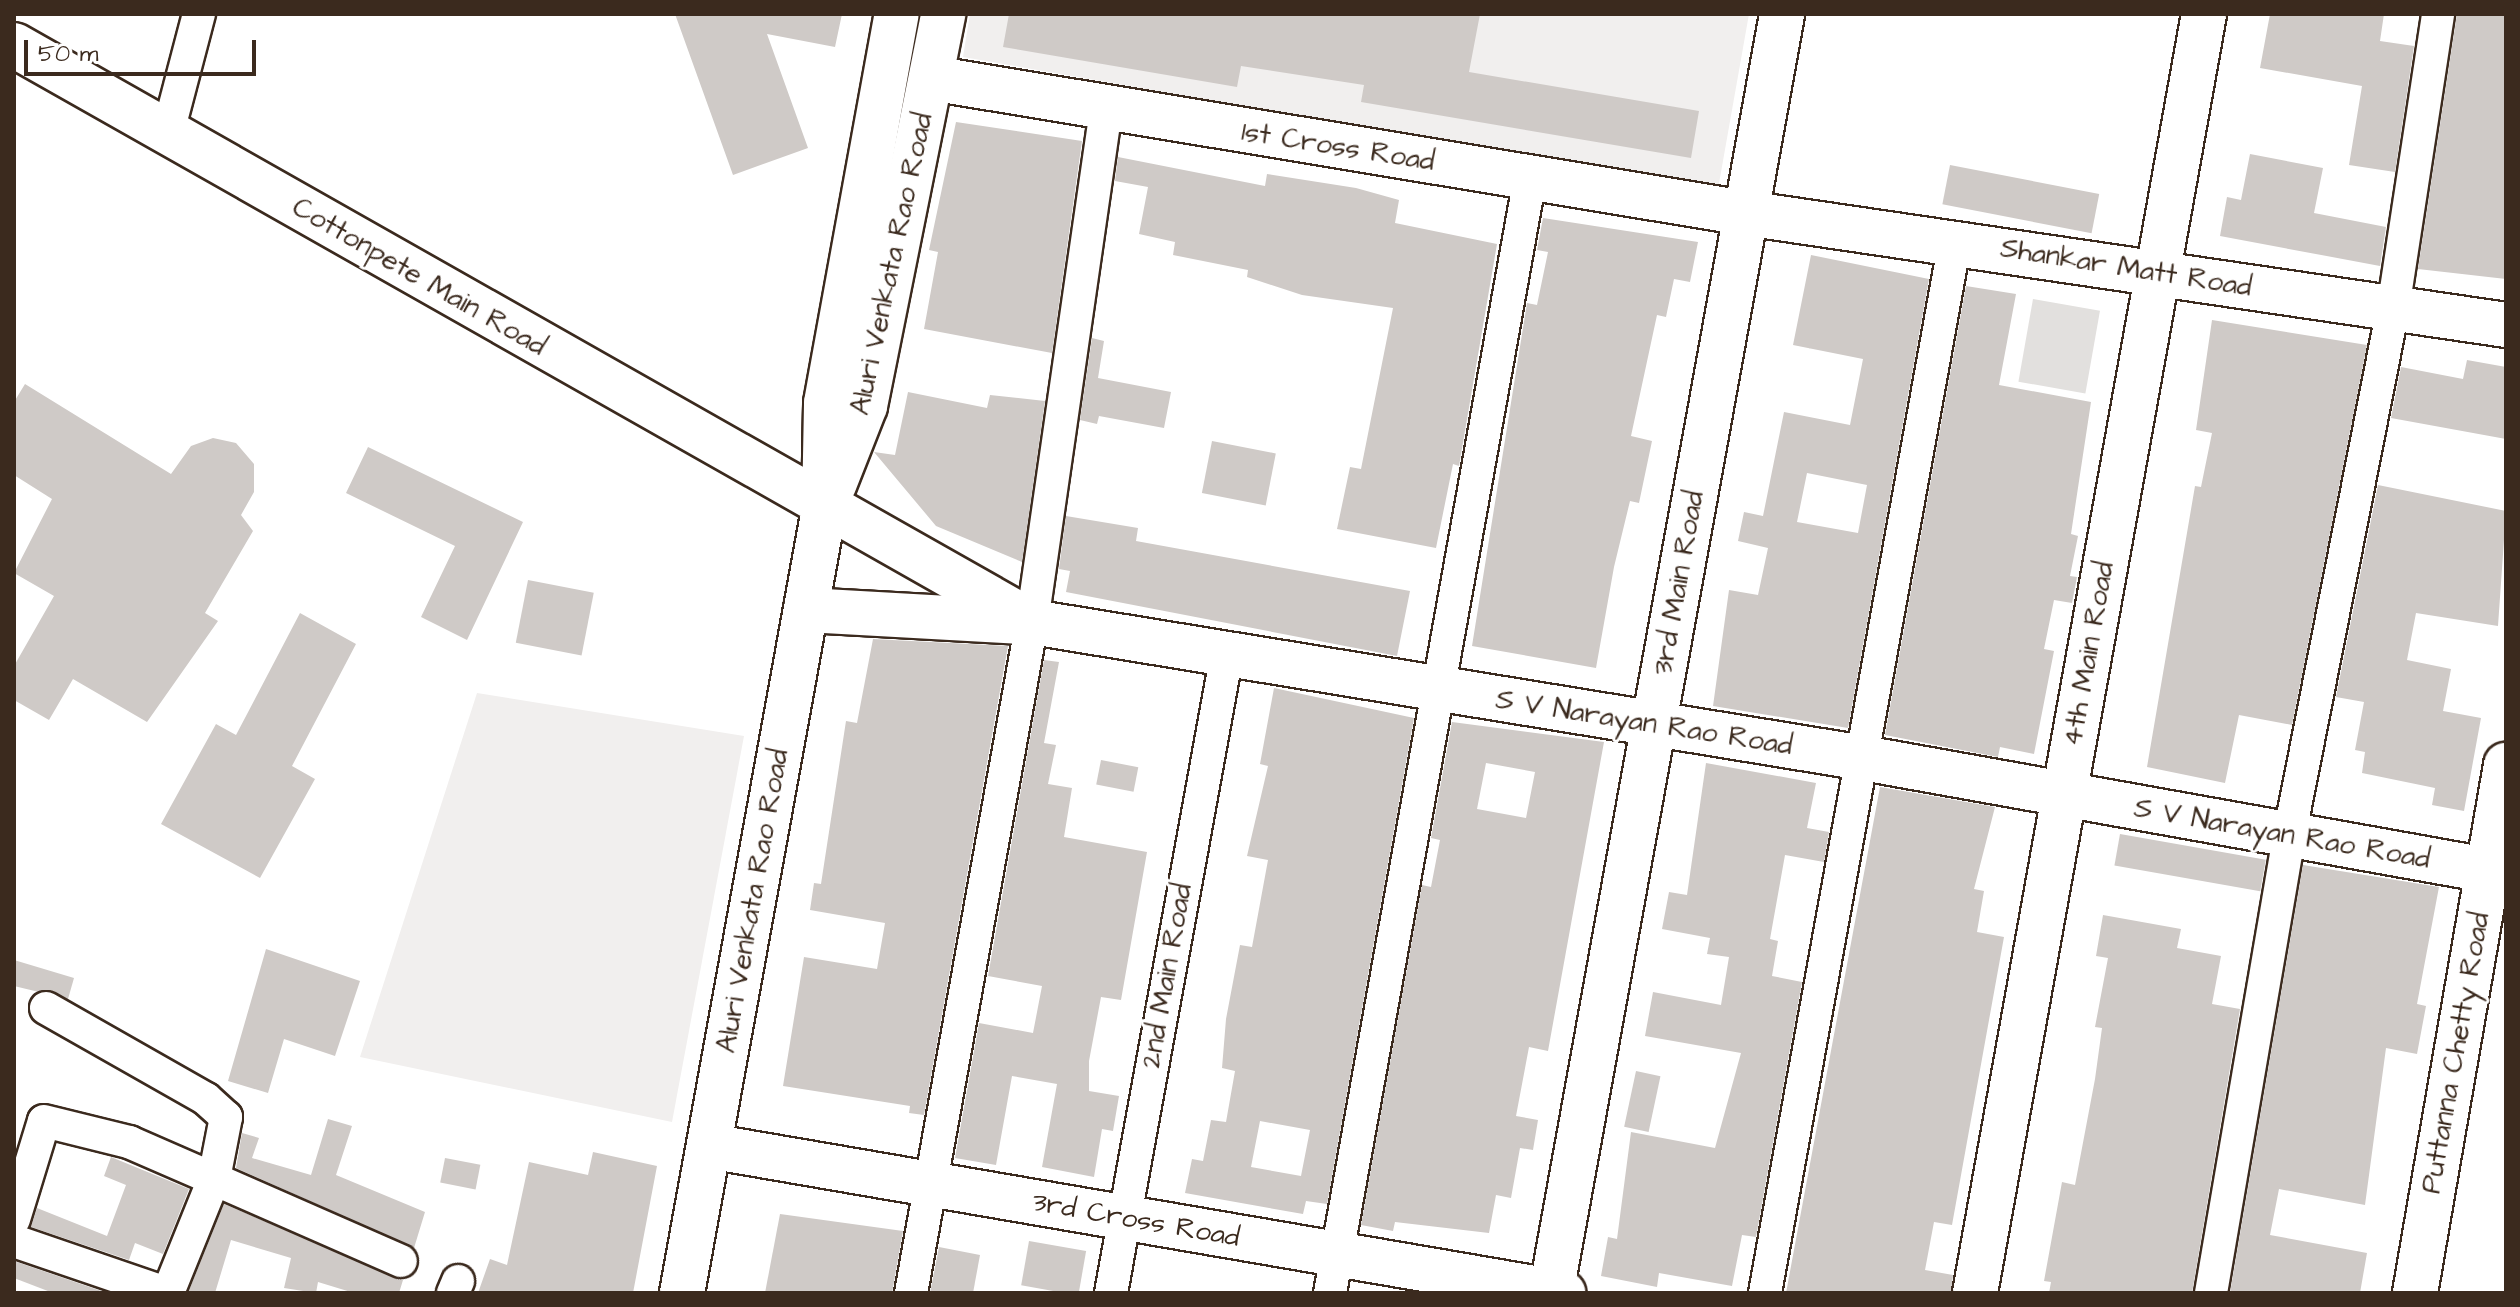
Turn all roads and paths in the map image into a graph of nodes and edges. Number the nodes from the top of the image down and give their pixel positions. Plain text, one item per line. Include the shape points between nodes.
1 (199, 14) edge
2 (897, 14) edge
3 (943, 14) edge
4 (1782, 14) edge
5 (2204, 14) edge
6 (2438, 14) edge
7 (14, 45) edge
8 (931, 78) junction
9 (1106, 110) junction
10 (168, 132) junction
11 (1530, 178) junction
12 (1745, 213) junction
13 (1955, 241) junction
14 (2158, 273) junction
15 (2393, 309) junction
16 (2506, 325) edge
17 (824, 509) junction
18 (806, 610) junction
19 (1032, 622) junction
20 (1226, 659) junction
21 (1441, 692) junction
22 (1654, 725) junction
23 (1863, 758) junction
24 (2506, 765) edge
25 (2064, 796) junction
26 (2289, 837) junction
27 (2487, 870) junction
28 (2506, 934) edge
29 (46, 1008) dead end
30 (709, 1146) junction
31 (214, 1179) junction
32 (930, 1185) junction
33 (1123, 1217) junction
34 (14, 1219) edge
35 (14, 1241) edge
36 (401, 1261) dead end
37 (1334, 1274) edge
38 (1555, 1292) edge
39 (167, 1293) edge
40 (682, 1293) edge
41 (911, 1293) edge
42 (1111, 1293) edge
43 (1765, 1293) edge
44 (1975, 1293) edge
45 (2211, 1293) edge
46 (2415, 1293) edge
47 (2441, 1293) edge

1 - 10 street
2 - 17 main road, Aluri Venkata Rao Road via 826,403
3 - 8 main road, Aluri Venkata Rao Road
4 - 12 main road, 3rd Main Road
5 - 14 main road, 4th Main Road
6 - 15 street
7 - 10 main road, Cottonpete Main Road
8 - 9 main road, 1st Cross Road
8 - 17 main road, Aluri Venkata Rao Road via 865,406
9 - 11 main road, 1st Cross Road
9 - 19 street
10 - 17 main road, Cottonpete Main Road
11 - 12 main road, 1st Cross Road
11 - 21 street
12 - 13 main road, Shankar Matt Road
12 - 22 main road, 3rd Main Road
13 - 14 main road, Shankar Matt Road
13 - 23 street
14 - 15 main road, Shankar Matt Road
14 - 25 main road, 4th Main Road
15 - 16 main road, Shankar Matt Road
15 - 26 street
17 - 18 main road, Aluri Venkata Rao Road
17 - 19 main road, S V Narayan Rao Road
18 - 19 main road
18 - 30 main road, Aluri Venkata Rao Road
19 - 20 main road, S V Narayan Rao Road
19 - 32 street
20 - 21 main road, S V Narayan Rao Road
20 - 33 street, 2nd Main Road
21 - 22 main road, S V Narayan Rao Road
21 - 37 street
22 - 23 main road, S V Narayan Rao Road
22 - 38 main road, 3rd Main Road
23 - 25 main road, S V Narayan Rao Road
23 - 43 street
24 - 27 main road, Puttanna Chetty Road
25 - 26 main road, S V Narayan Rao Road
25 - 44 main road, 4th Main Road
26 - 27 main road, S V Narayan Rao Road
26 - 45 street
27 - 46 main road, Puttanna Chetty Road
28 - 47 main road, Puttanna Chetty Road
29 - 31 street via 226,1117
30 - 32 main road, 3rd Cross Road
30 - 40 main road, Aluri Venkata Rao Road
31 - 34 street via 129,1142 44,1121
31 - 36 street
31 - 39 street
32 - 33 main road, 3rd Cross Road
32 - 41 street
33 - 37 main road, 3rd Cross Road
33 - 42 street, 2nd Main Road
35 - 39 street
37 - 38 main road, 3rd Cross Road

